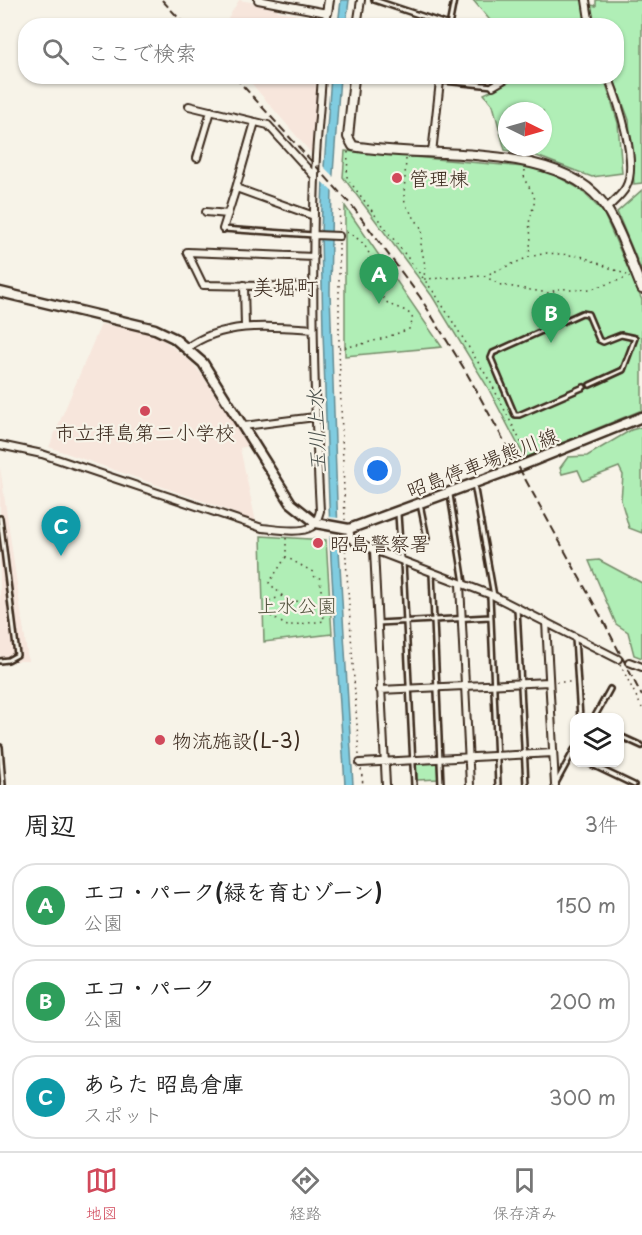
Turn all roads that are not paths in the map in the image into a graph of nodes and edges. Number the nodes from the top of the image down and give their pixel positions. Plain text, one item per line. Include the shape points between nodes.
1 (258, 0) edge
2 (329, 0) edge
3 (361, 0) edge
4 (374, 0) edge
5 (454, 0) edge
6 (586, 0) edge
7 (327, 13) junction
8 (327, 18) edge
9 (358, 18) edge
10 (428, 18) edge
11 (450, 18) edge
12 (589, 18) edge
13 (321, 84) edge
14 (352, 84) edge
15 (440, 84) edge
16 (472, 84) edge
17 (496, 84) edge
18 (611, 84) edge
19 (493, 86) joint
20 (189, 106) dead end
21 (211, 111) junction
22 (255, 122) junction
23 (432, 153) junction
24 (197, 159) dead end
25 (315, 177) junction
26 (236, 188) junction
27 (607, 208) junction
28 (206, 212) dead end
29 (228, 214) junction
30 (314, 216) junction
31 (223, 229) joint
32 (339, 233) road end
33 (314, 234) junction
34 (314, 257) junction
35 (244, 285) junction
36 (314, 287) junction
37 (642, 289) edge
38 (0, 292) edge
39 (246, 327) junction
40 (313, 329) junction
41 (642, 335) edge
42 (635, 338) junction
43 (187, 348) junction
44 (590, 385) dead end
45 (584, 387) dead end
46 (315, 417) junction
47 (642, 417) edge
48 (244, 426) junction
49 (0, 445) edge
50 (474, 483) junction
51 (449, 492) junction
52 (420, 502) junction
53 (398, 511) junction
54 (0, 520) edge
55 (321, 524) junction
56 (345, 529) junction
57 (427, 538) dead end
58 (374, 550) junction
59 (402, 560) junction
60 (432, 573) junction
61 (462, 585) junction
62 (492, 595) junction
63 (516, 608) junction
64 (490, 616) junction
65 (462, 618) junction
66 (434, 619) junction
67 (406, 620) junction
68 (546, 622) junction
69 (378, 623) junction
70 (575, 637) junction
71 (0, 660) edge
72 (618, 660) road end
73 (629, 662) dead end
74 (642, 667) edge
75 (549, 682) junction
76 (521, 684) junction
77 (493, 685) junction
78 (465, 686) junction
79 (437, 687) junction
80 (409, 689) junction
81 (610, 689) dead end
82 (381, 690) junction
83 (580, 713) edge
84 (596, 713) edge
85 (624, 738) edge
86 (642, 746) edge
87 (0, 747) edge
88 (553, 753) junction
89 (525, 754) junction
90 (497, 756) junction
91 (468, 758) junction
92 (440, 759) junction
93 (413, 760) junction
94 (570, 761) edge
95 (385, 762) junction
96 (360, 763) road end
97 (596, 767) edge
98 (3, 785) edge
99 (386, 785) edge
100 (414, 785) edge
101 (441, 785) edge
102 (470, 785) edge
103 (498, 785) edge
104 (526, 785) edge
105 (555, 785) edge
106 (634, 785) edge

1 - 7 street
2 - 7 street
3 - 9 street
4 - 10 lane
5 - 11 lane
6 - 12 street
7 - 8 street
13 - 25 street
14 - 23 street via 348,137 353,146
15 - 23 street
16 - 19 lane
17 - 19 street
18 - 27 street via 622,114 630,175 626,188
20 - 21 street
21 - 22 street
21 - 24 street
22 - 25 street via 268,125
22 - 26 street
23 - 27 street via 515,160 552,168 583,184
25 - 30 street
26 - 29 street
26 - 30 street
27 - 37 street
28 - 29 street
29 - 31 street
30 - 33 street
31 - 33 lane
32 - 33 street
33 - 34 street
34 - 35 street via 187,252 203,285
34 - 36 street
35 - 36 street
35 - 39 street
36 - 40 street
38 - 43 main road via 156,329
39 - 40 street
39 - 43 street via 198,340
40 - 46 street
41 - 42 lane
42 - 44 lane via 623,370
42 - 45 lane via 621,335 603,342 588,314 582,313 493,353 491,358 515,415
43 - 48 main road via 203,363
46 - 48 street
46 - 55 street
47 - 50 main road, 昭島停車場熊川線
48 - 55 main road via 291,503
49 - 55 street via 42,454 262,528 309,529
50 - 51 main road, 昭島停車場熊川線
50 - 62 lane
51 - 52 main road, 昭島停車場熊川線
51 - 61 lane
52 - 53 main road, 昭島停車場熊川線
52 - 57 lane
53 - 56 main road, 昭島停車場熊川線
53 - 59 lane
54 - 71 lane via 17,654
55 - 56 main road
56 - 58 street via 356,543
58 - 59 street
58 - 69 street
59 - 60 street
59 - 67 lane
60 - 61 street
60 - 66 lane
61 - 62 street
61 - 65 street
62 - 63 street
62 - 64 lane
63 - 68 street
63 - 76 lane
64 - 65 lane
64 - 77 lane
65 - 66 lane
65 - 78 street
66 - 67 lane
66 - 79 lane
67 - 69 lane
67 - 80 lane
68 - 70 street
68 - 75 street
69 - 82 street
70 - 72 street
70 - 83 lane
73 - 74 street
75 - 76 street
75 - 88 street
76 - 77 street
76 - 89 lane
77 - 78 street
77 - 90 lane
78 - 79 street
78 - 91 street
79 - 80 street
79 - 92 lane
80 - 82 street
80 - 93 lane
81 - 84 lane
82 - 95 street
85 - 86 lane
87 - 98 lane
88 - 89 street
88 - 105 street
89 - 90 street
89 - 104 lane
90 - 91 street
90 - 103 lane
91 - 92 street
91 - 102 street
92 - 93 street
92 - 101 lane
93 - 95 street
93 - 100 lane
94 - 105 lane
95 - 96 street
95 - 99 street
97 - 106 lane

